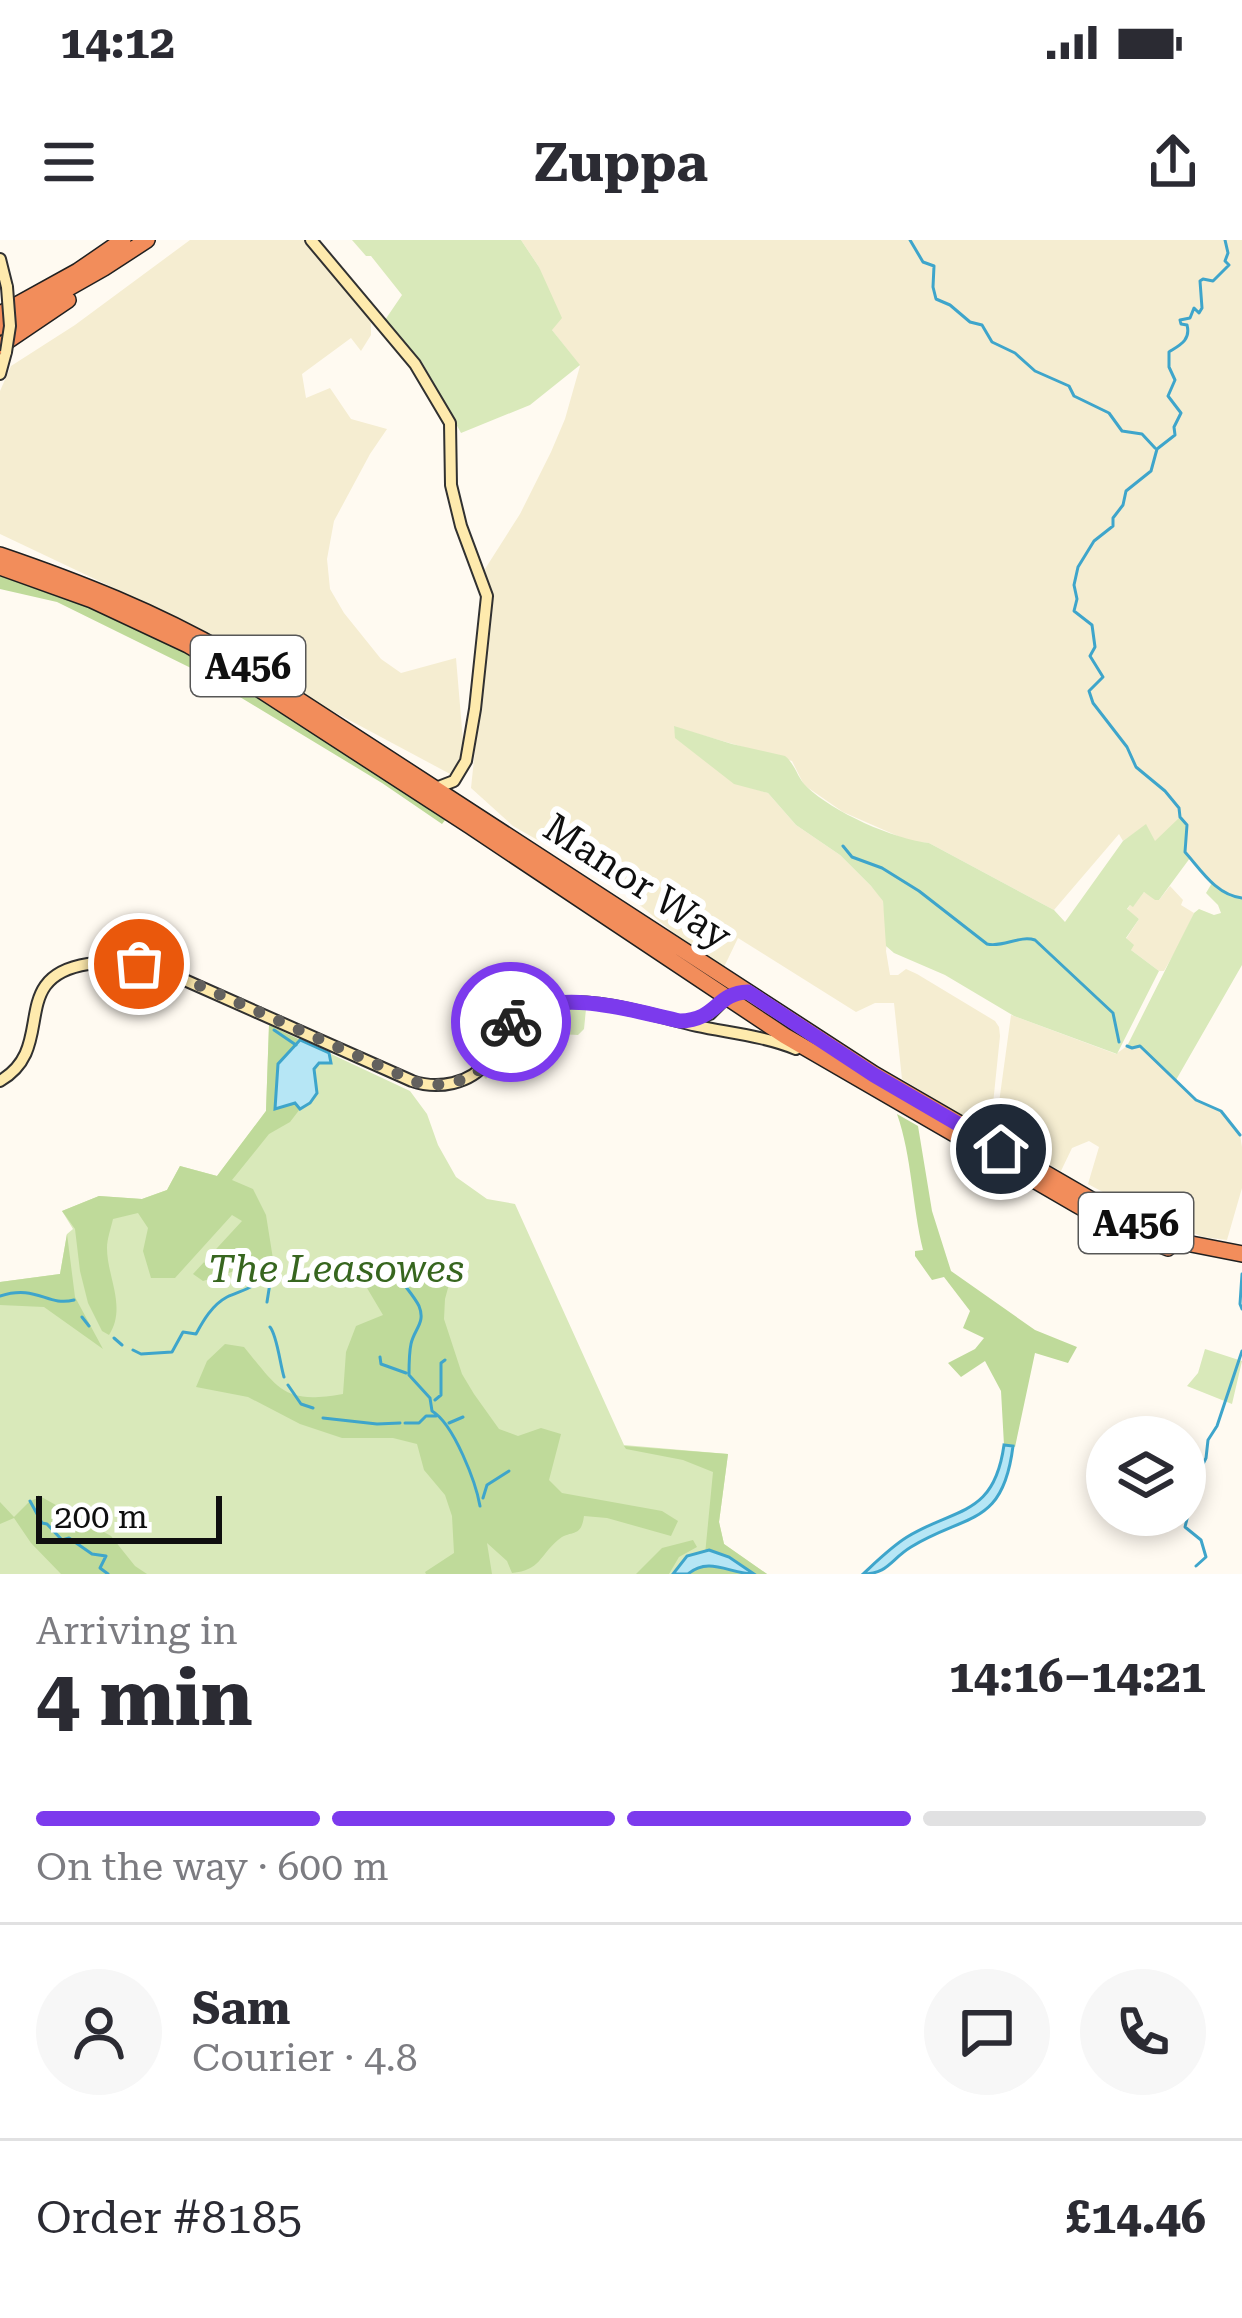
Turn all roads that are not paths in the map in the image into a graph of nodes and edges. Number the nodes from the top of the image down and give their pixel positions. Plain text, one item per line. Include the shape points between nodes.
1 (113, 240) edge
2 (147, 240) edge
3 (311, 240) edge
4 (125, 247) edge
5 (0, 259) edge
6 (4, 294) edge
7 (0, 314) edge
8 (0, 327) edge
9 (3, 349) edge
10 (0, 374) edge
11 (0, 555) edge
12 (0, 567) edge
13 (454, 781) junction
14 (436, 788) junction
15 (464, 806) junction
16 (704, 983) junction
17 (748, 992) junction
18 (725, 998) junction
19 (707, 1021) junction
20 (832, 1064) junction
21 (0, 1081) edge
22 (1242, 1258) edge

1 - 6 highway
2 - 4 highway
3 - 13 main road via 415,364 450,423 451,484 487,596 470,744
4 - 7 highway
4 - 8 highway
4 - 9 highway
5 - 6 main road
6 - 9 main road, bridge via 10,326
9 - 10 main road
11 - 14 highway, Manor Way / A456 via 195,635
12 - 16 highway, Manor Way / A456 via 139,621 222,665
13 - 14 main road
13 - 15 main road
14 - 15 highway, Manor Way / A456
15 - 17 highway, Manor Way / A456
16 - 18 highway, Manor Way / A456
16 - 19 main road via 712,1001
17 - 18 main road
17 - 22 highway, Manor Way / A456 via 1121,1217
18 - 19 main road
18 - 20 highway, Manor Way / A456
19 - 20 main road
19 - 21 main road via 594,1003 536,1006 505,1028 476,1072 430,1085 162,970 105,962 45,983 24,1060
20 - 22 highway, Manor Way / A456 via 1120,1228 1180,1251

